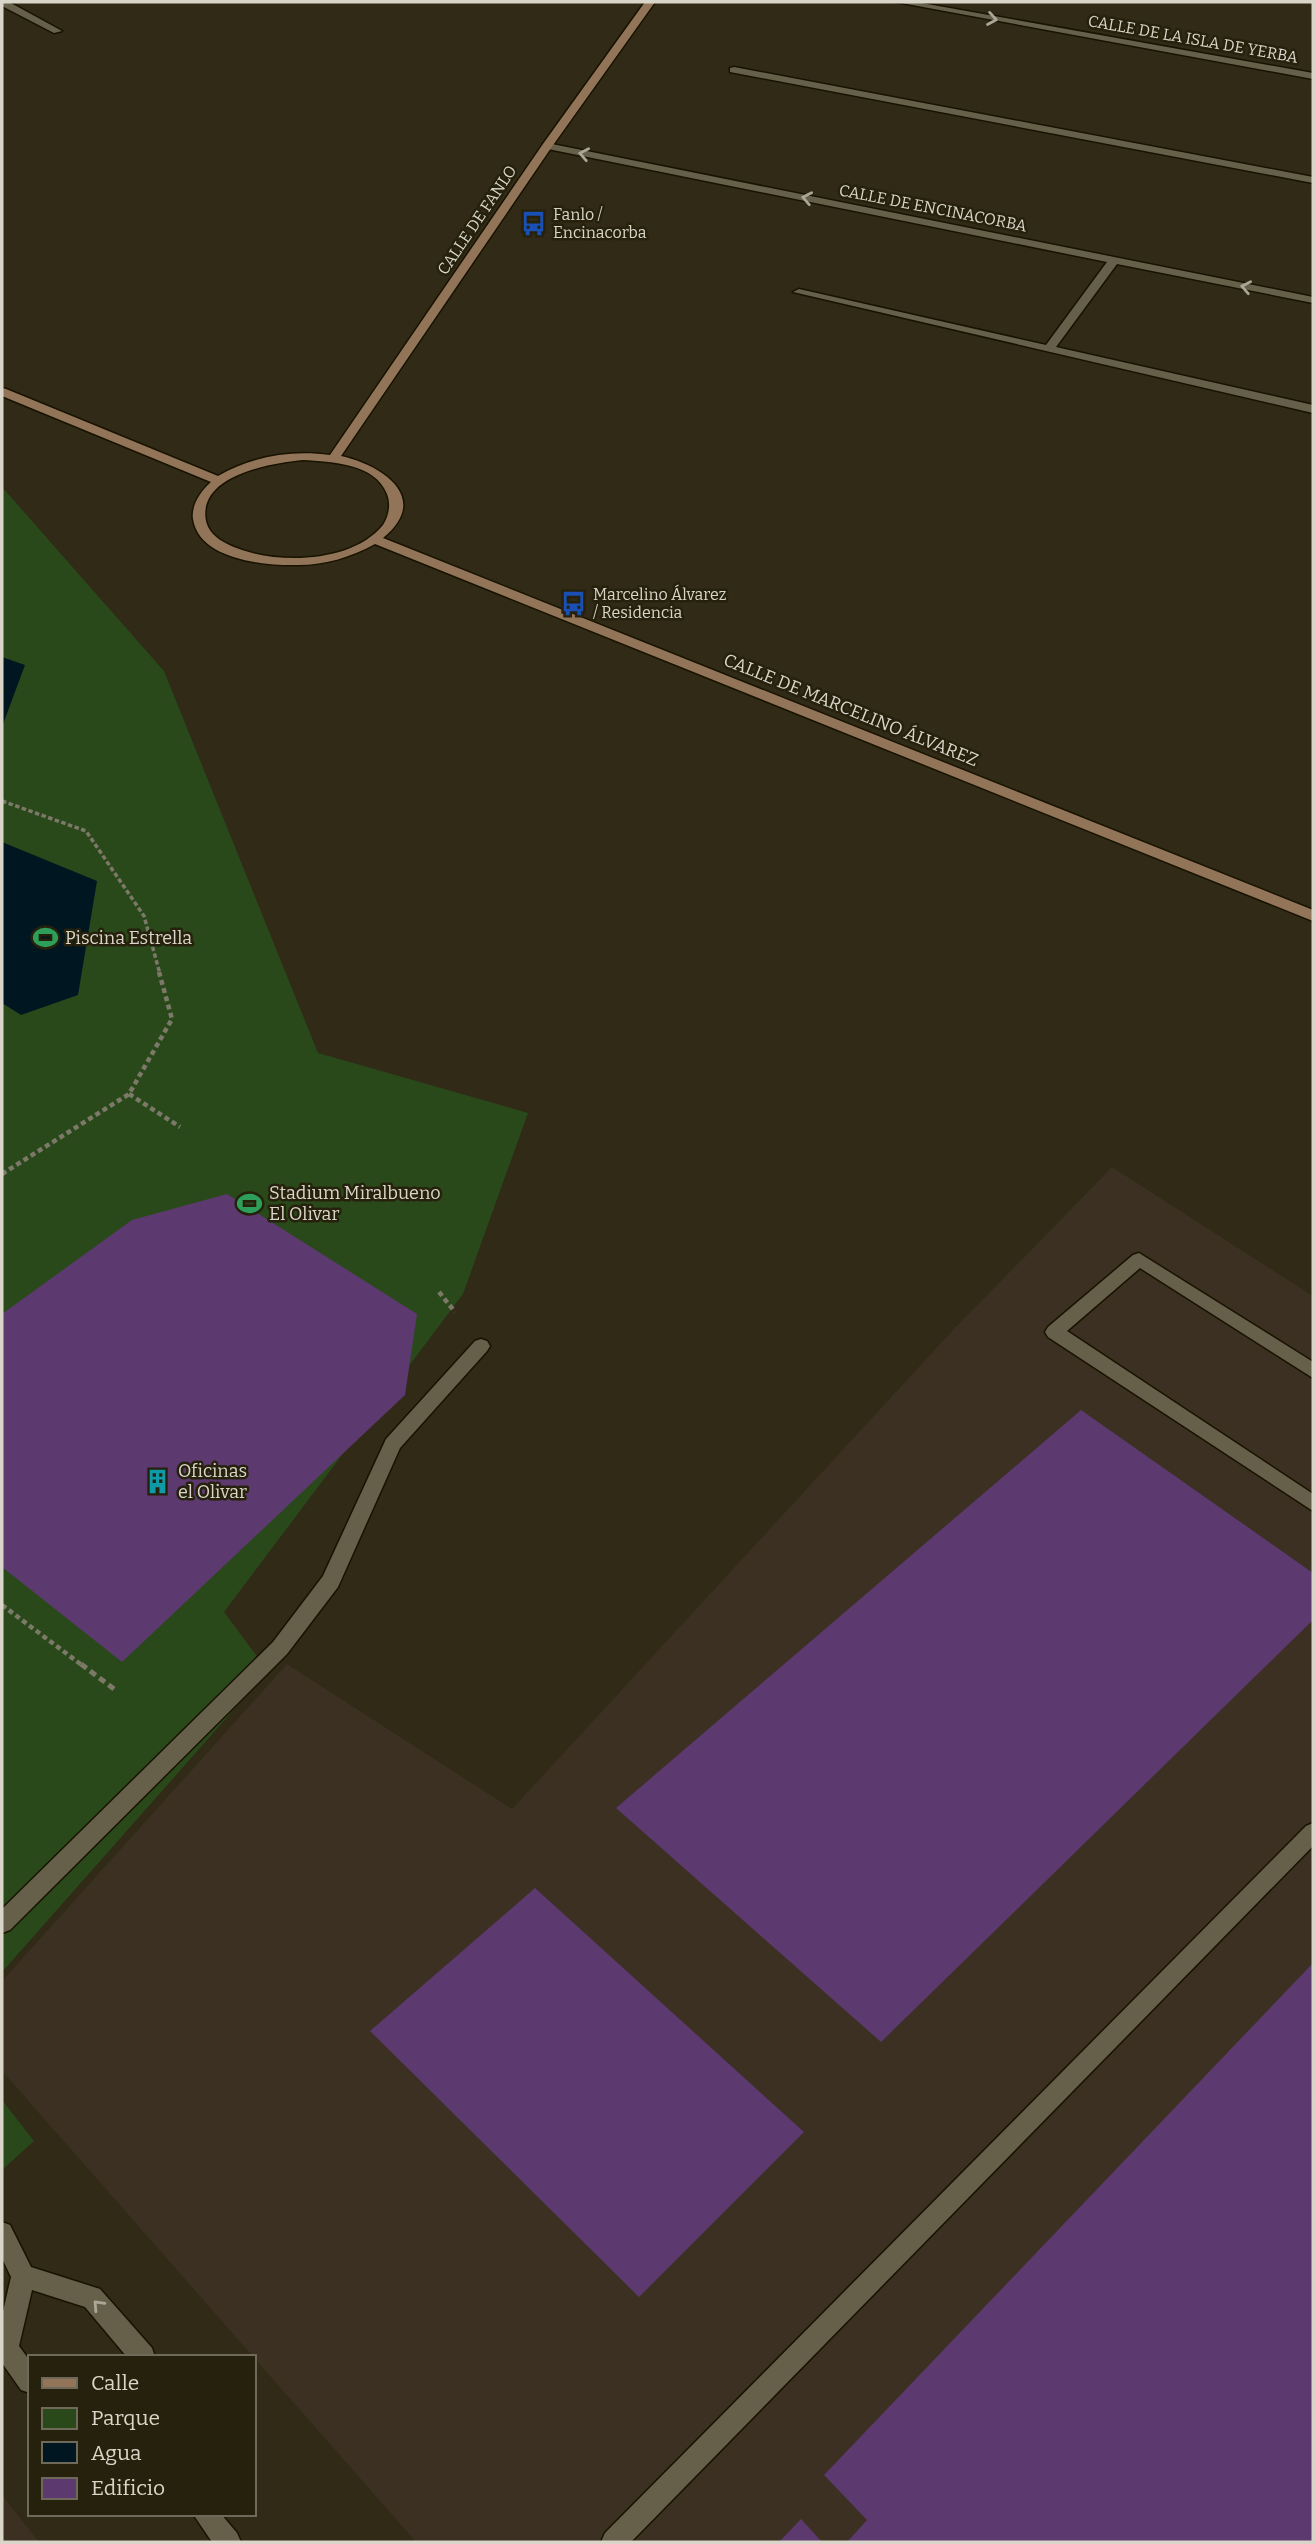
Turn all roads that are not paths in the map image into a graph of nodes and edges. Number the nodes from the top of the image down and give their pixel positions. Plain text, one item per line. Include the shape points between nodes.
1 (2, 2) edge
2 (650, 2) edge
3 (901, 2) edge
4 (57, 30) dead end
5 (734, 71) dead end
6 (1313, 76) edge
7 (547, 146) junction
8 (1313, 180) edge
9 (1114, 260) junction
10 (800, 292) dead end
11 (1313, 300) edge
12 (1049, 348) junction
13 (2, 391) edge
14 (1313, 409) edge
15 (334, 458) junction
16 (218, 480) junction
17 (374, 539) junction
18 (1313, 916) edge
19 (481, 1346) dead end
20 (1313, 1371) edge
21 (1313, 1504) edge
22 (1313, 1832) edge
23 (2, 1923) edge
24 (2, 2233) edge
25 (23, 2276) junction
26 (141, 2355) edge
27 (28, 2378) edge
28 (207, 2516) edge
29 (228, 2542) edge
30 (614, 2542) edge

1 - 4 street
2 - 7 street, CALLE DE FANLO
3 -> 6 street, CALLE DE LA ISLA DE YERBA
5 - 8 street
9 -> 7 street, CALLE DE ENCINACORBA
7 - 15 street, CALLE DE FANLO
11 -> 9 street, CALLE DE ENCINACORBA
9 - 12 street
10 - 12 street
12 - 14 street
13 - 16 street
15 - 16 street via 271,459
15 - 17 street via 360,465 392,489 397,505 393,520
16 - 17 street via 204,494 198,511 201,527 214,542 235,553 294,562 326,558
17 - 18 street, CALLE DE MARCELINO ÁLVAREZ
19 - 23 street via 393,1444 331,1581 281,1648
20 - 21 street via 1139,1259 1054,1332
22 - 30 street
24 - 25 street
26 -> 25 street via 92,2297
25 - 27 street via 6,2349
28 - 29 street

